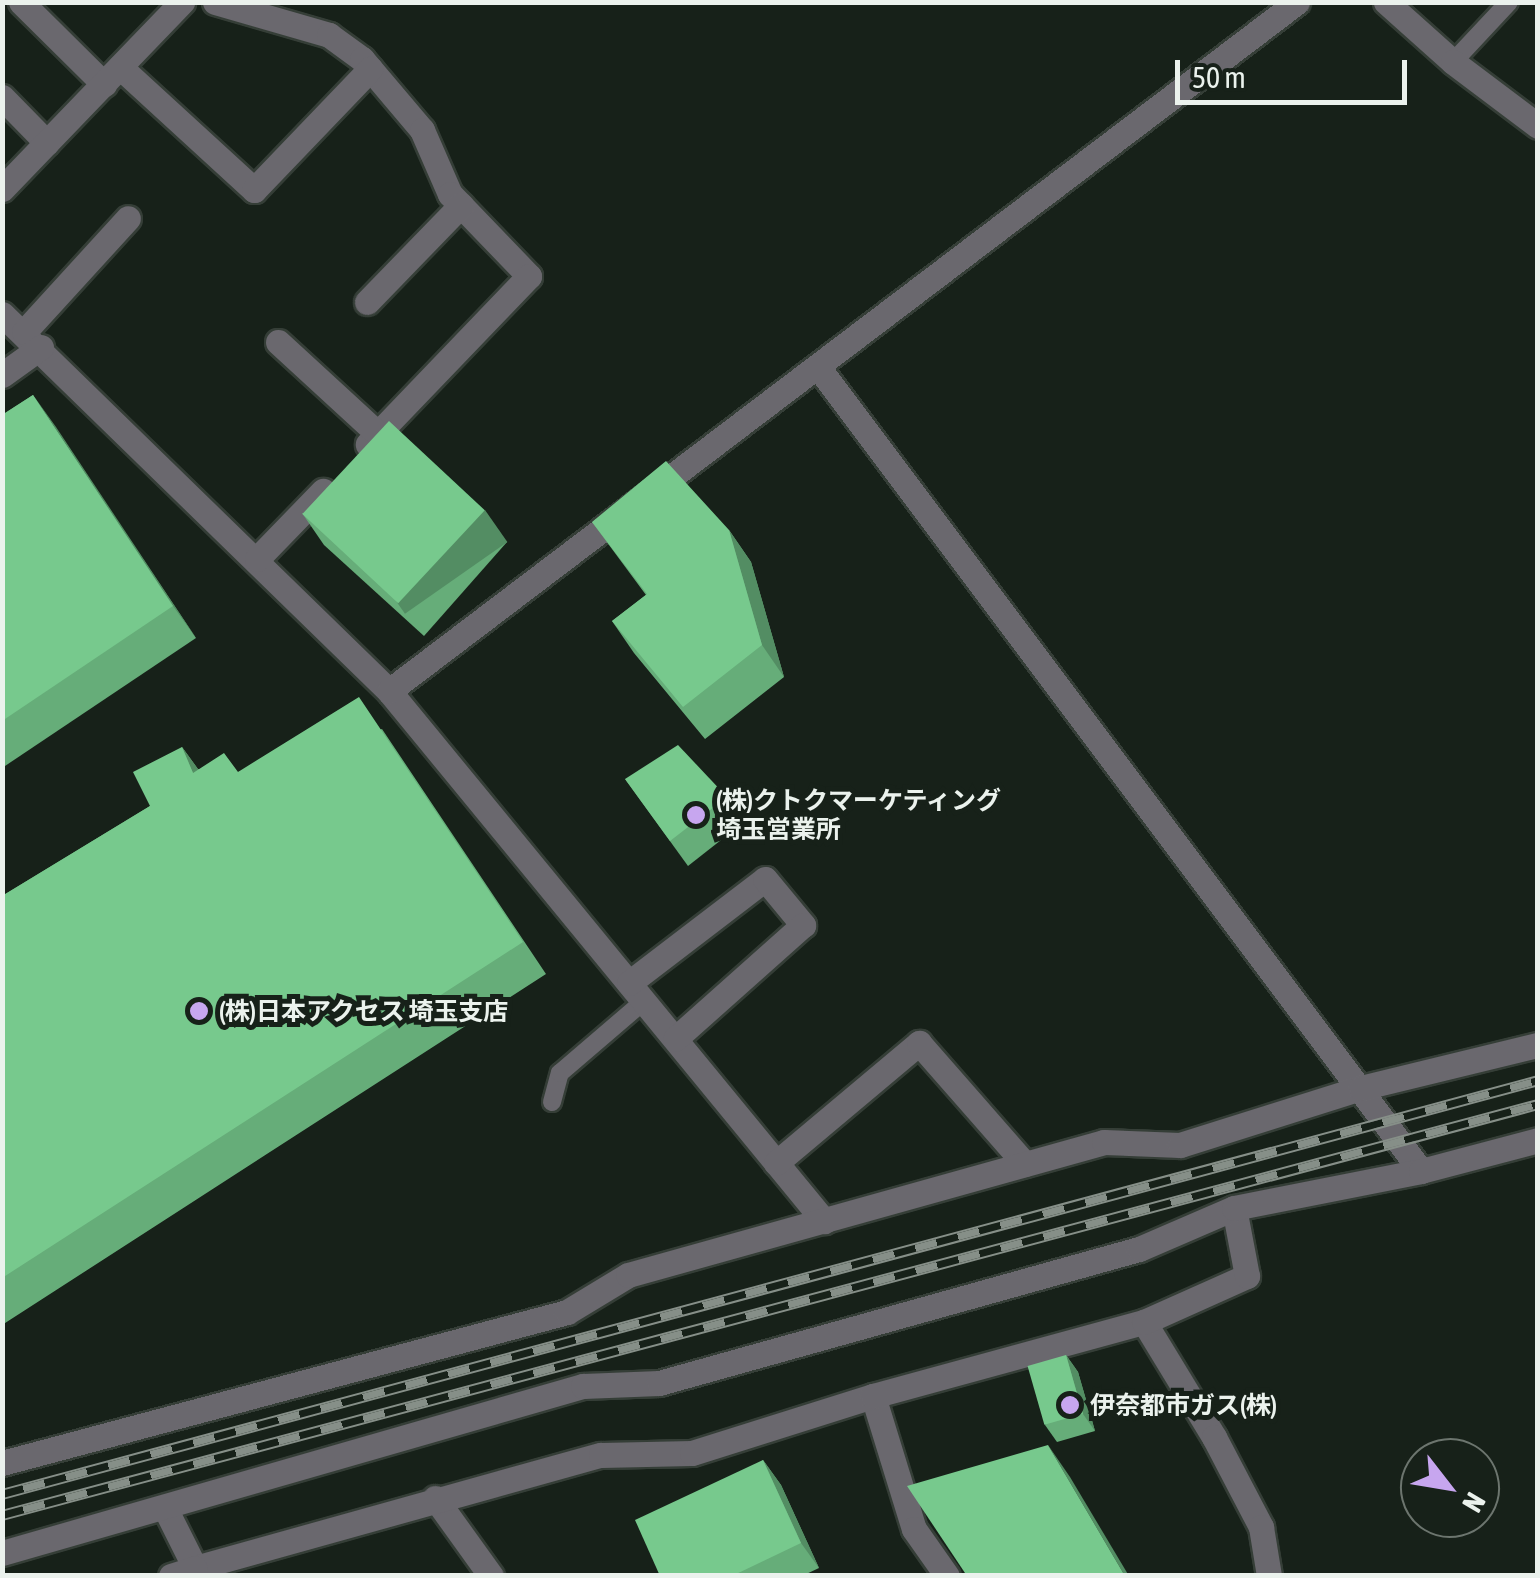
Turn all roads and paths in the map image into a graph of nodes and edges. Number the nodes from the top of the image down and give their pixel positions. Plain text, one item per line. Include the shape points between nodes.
1 (22, 2) edge
2 (182, 2) edge
3 (215, 2) edge
4 (1297, 2) edge
5 (1386, 2) edge
6 (1509, 2) edge
7 (1452, 62) junction
8 (370, 69) junction
9 (112, 76) junction
10 (2, 97) edge
11 (1538, 126) edge
12 (48, 143) junction
13 (2, 190) edge
14 (461, 205) junction
15 (128, 218) dead end
16 (367, 302) dead end
17 (2, 314) edge
18 (33, 340) junction
19 (278, 342) dead end
20 (818, 367) junction
21 (2, 374) edge
22 (378, 434) junction
23 (257, 560) junction
24 (389, 691) junction
25 (636, 992) junction
26 (674, 1038) junction
27 (1538, 1045) edge
28 (1361, 1088) junction
29 (552, 1102) dead end
30 (1538, 1140) edge
31 (776, 1163) junction
32 (1026, 1164) junction
33 (1421, 1171) junction
34 (1234, 1208) junction
35 (824, 1221) junction
36 (1144, 1322) junction
37 (873, 1396) junction
38 (2, 1463) edge
39 (435, 1498) junction
40 (165, 1508) junction
41 (2, 1552) edge
42 (252, 1566) edge
43 (183, 1572) edge
44 (490, 1576) edge
45 (946, 1576) edge
46 (1270, 1576) edge

1 - 9 street
2 - 9 street
3 - 8 street via 329,35
4 - 20 street
5 - 7 street
6 - 7 lane
7 - 11 street
8 - 9 street via 254,190
8 - 14 street via 422,130
9 - 12 street
10 - 12 street
12 - 13 street
14 - 16 street
14 - 22 street via 529,276
15 - 18 street
17 - 18 street
18 - 21 street
18 - 23 street
19 - 22 street
20 - 24 street
20 - 28 street
22 - 23 street
23 - 24 street
24 - 25 street
25 - 26 street
25 - 26 street via 765,879 803,925
25 - 29 lane via 560,1073
26 - 31 street
27 - 28 street
28 - 32 street via 1180,1145 1104,1142
28 - 33 street
30 - 33 street
31 - 32 street via 919,1043
31 - 35 street
32 - 35 street
33 - 34 street
34 - 36 street via 1247,1276
34 - 40 street via 1139,1249 659,1383 583,1386
35 - 38 street via 628,1275 567,1312
36 - 37 street
36 - 46 street via 1261,1527
37 - 39 street via 692,1453 601,1455
37 - 45 street via 914,1528
39 - 42 street
39 - 44 street
40 - 41 street
40 - 43 street
42 - 43 street

